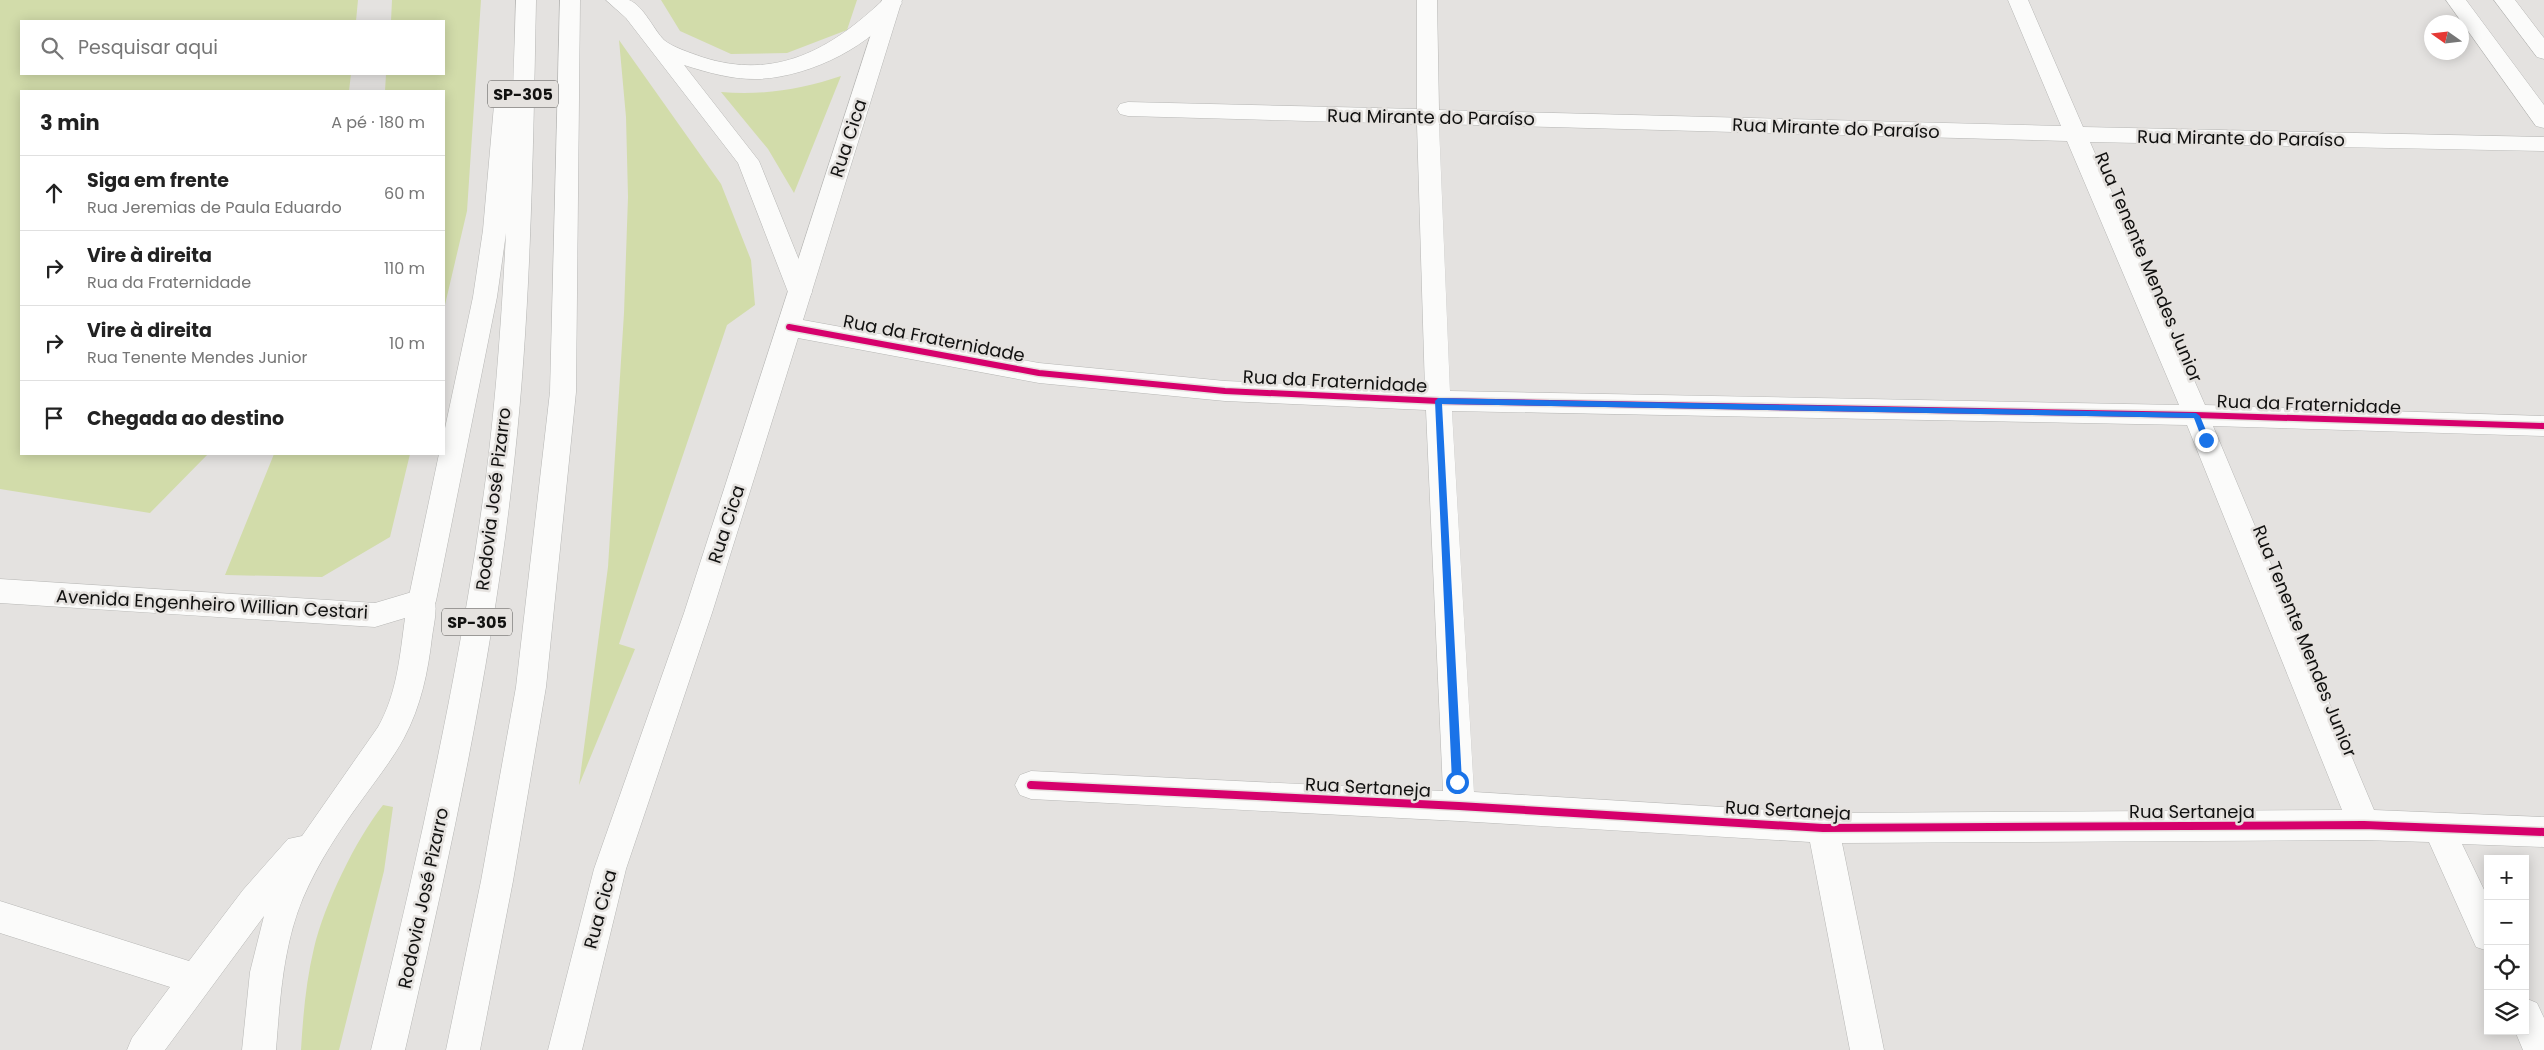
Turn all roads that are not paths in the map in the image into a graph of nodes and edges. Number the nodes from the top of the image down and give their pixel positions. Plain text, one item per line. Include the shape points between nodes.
1 (513, 0) edge
2 (526, 0) edge
3 (570, 0) edge
4 (616, 0) edge
5 (1427, 0) edge
6 (2018, 0) edge
7 (2456, 0) edge
8 (2504, 0) edge
9 (892, 1) edge
10 (655, 43) junction
11 (2544, 52) edge
12 (1128, 109) dead end
13 (1428, 117) junction
14 (2544, 121) edge
15 (2077, 134) junction
16 (2544, 144) edge
17 (800, 292) junction
18 (788, 327) junction
19 (1438, 401) junction
20 (2196, 416) junction
21 (2544, 426) edge
22 (0, 591) edge
23 (422, 601) junction
24 (1031, 785) dead end
25 (340, 804) junction
26 (1459, 806) junction
27 (2364, 825) junction
28 (2438, 827) junction
29 (1823, 828) junction
30 (2544, 832) edge
31 (0, 917) edge
32 (2484, 925) edge
33 (195, 981) junction
34 (2529, 1024) edge
35 (144, 1050) edge
36 (259, 1050) edge
37 (388, 1050) edge
38 (463, 1050) edge
39 (565, 1050) edge
40 (1867, 1050) edge
41 (2541, 1050) edge

1 - 23 street via 495,230 485,297
2 - 37 street, Rodovia José Pizarro / SP-305 via 520,188 509,364 493,526 428,886
3 - 38 street via 563,392 531,688
4 - 10 street via 633,14
5 - 13 street
6 - 15 street, Rua Tenente Mendes Junior
7 - 14 street
8 - 11 street
9 - 10 street via 857,35 826,56 793,68 760,73 721,70 686,61
9 - 17 street, Rua Cica
10 - 17 street via 748,161
12 - 13 street, Rua Mirante do Paraíso
13 - 15 street, Rua Mirante do Paraíso
13 - 19 street
15 - 16 street, Rua Mirante do Paraíso
15 - 20 street, Rua Tenente Mendes Junior
17 - 18 street, Rua Cica
18 - 19 street, Rua da Fraternidade via 1040,373 1225,391
18 - 39 street, Rua Cica via 698,613 610,869
19 - 20 street, Rua da Fraternidade
19 - 26 street
20 - 21 street, Rua da Fraternidade
20 - 27 street, Rua Tenente Mendes Junior
22 - 23 street, Avenida Engenheiro Willian Cestari via 375,614
23 - 25 street via 411,681 394,726
24 - 26 street, Rua Sertaneja
25 - 33 street via 256,901
25 - 36 street via 287,898 272,941
26 - 29 street, Rua Sertaneja
27 - 28 street, Rua Sertaneja
27 - 29 street, Rua Sertaneja
28 - 30 street, Rua Sertaneja
28 - 32 street
29 - 40 street
31 - 33 street
33 - 35 street
34 - 41 street

